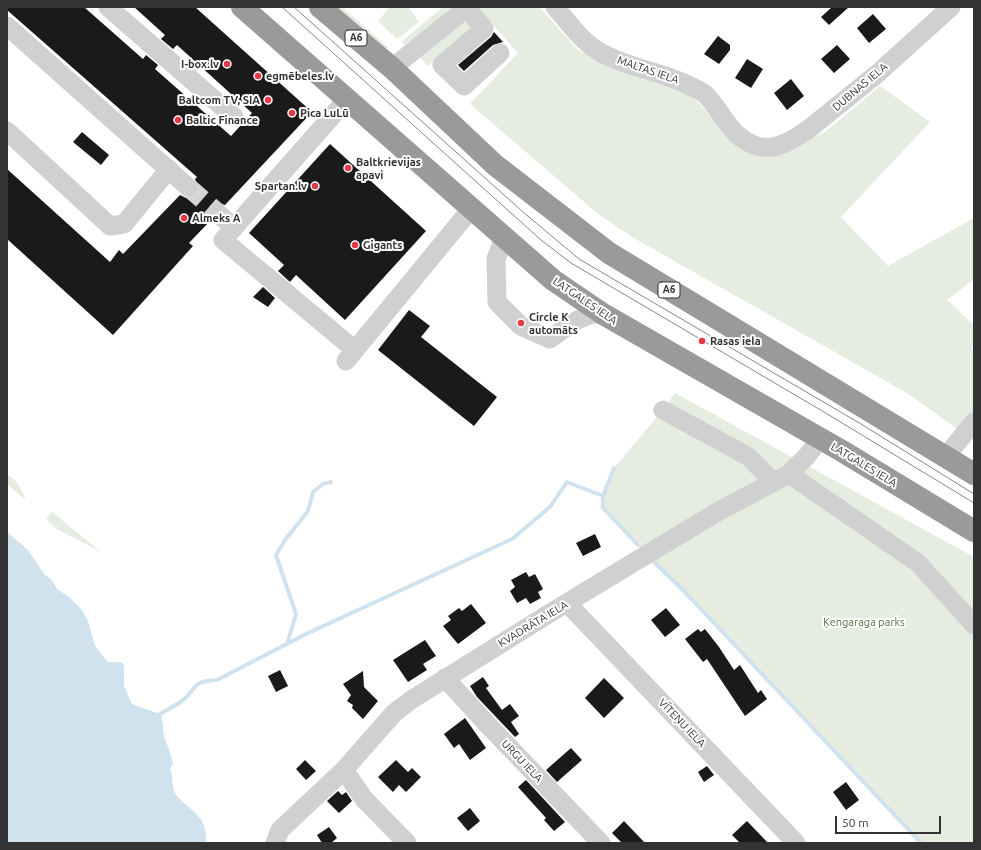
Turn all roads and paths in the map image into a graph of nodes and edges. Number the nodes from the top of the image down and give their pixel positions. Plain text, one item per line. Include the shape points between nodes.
1 (108, 7) edge
2 (243, 7) edge
3 (320, 7) edge
4 (555, 7) edge
5 (951, 7) edge
6 (468, 8) edge
7 (7, 26) edge
8 (500, 53) dead end
9 (392, 68) junction
10 (348, 98) junction
11 (234, 117) dead end
12 (7, 132) edge
13 (759, 147) joint
14 (169, 169) junction
15 (188, 187) tunnel mouth
16 (471, 209) junction
17 (218, 213) tunnel mouth
18 (234, 228) junction
19 (504, 238) junction
20 (604, 314) junction
21 (663, 410) dead end
22 (974, 422) edge
23 (820, 439) junction
24 (946, 456) junction
25 (974, 474) edge
26 (780, 478) junction
27 (974, 531) edge
28 (568, 603) junction
29 (974, 625) edge
30 (445, 678) junction
31 (344, 770) junction
32 (275, 843) edge
33 (408, 843) edge
34 (601, 843) edge
35 (796, 843) edge

1 - 11 street
2 - 10 highway, LATGALES IELA
3 - 9 highway, A6
4 - 13 street, MALTAS IELA via 581,38 600,52 628,64 673,77 704,93 725,123 742,140
5 - 13 street, DUBNAS IELA via 877,74 799,136 778,146
6 - 8 street via 484,29 442,65 464,86
6 - 9 street
7 - 14 street
9 - 24 highway, A6 via 495,165 609,253
10 - 16 highway, LATGALES IELA
10 - 18 street
12 - 14 street via 110,226 124,224
14 - 15 street
16 - 18 street via 351,356 223,240
16 - 19 highway, LATGALES IELA
17 - 18 street
19 - 20 highway, LATGALES IELA via 553,280
19 - 20 street via 496,259 497,302 521,326 550,339 586,315
20 - 23 highway, LATGALES IELA
21 - 26 street via 749,457
22 - 24 street
23 - 26 street, KVADRĀTA IELA via 807,456
23 - 27 highway, LATGALES IELA
24 - 25 highway, A6
26 - 28 street, KVADRĀTA IELA via 719,511
26 - 29 street via 918,564
28 - 30 street, KVADRĀTA IELA
28 - 35 street, VĪTEŅU IELA
30 - 31 street, KVADRĀTA IELA via 394,713
30 - 34 street, URGU IELA
31 - 32 street, KVADRĀTA IELA via 280,830
31 - 33 street via 364,799

